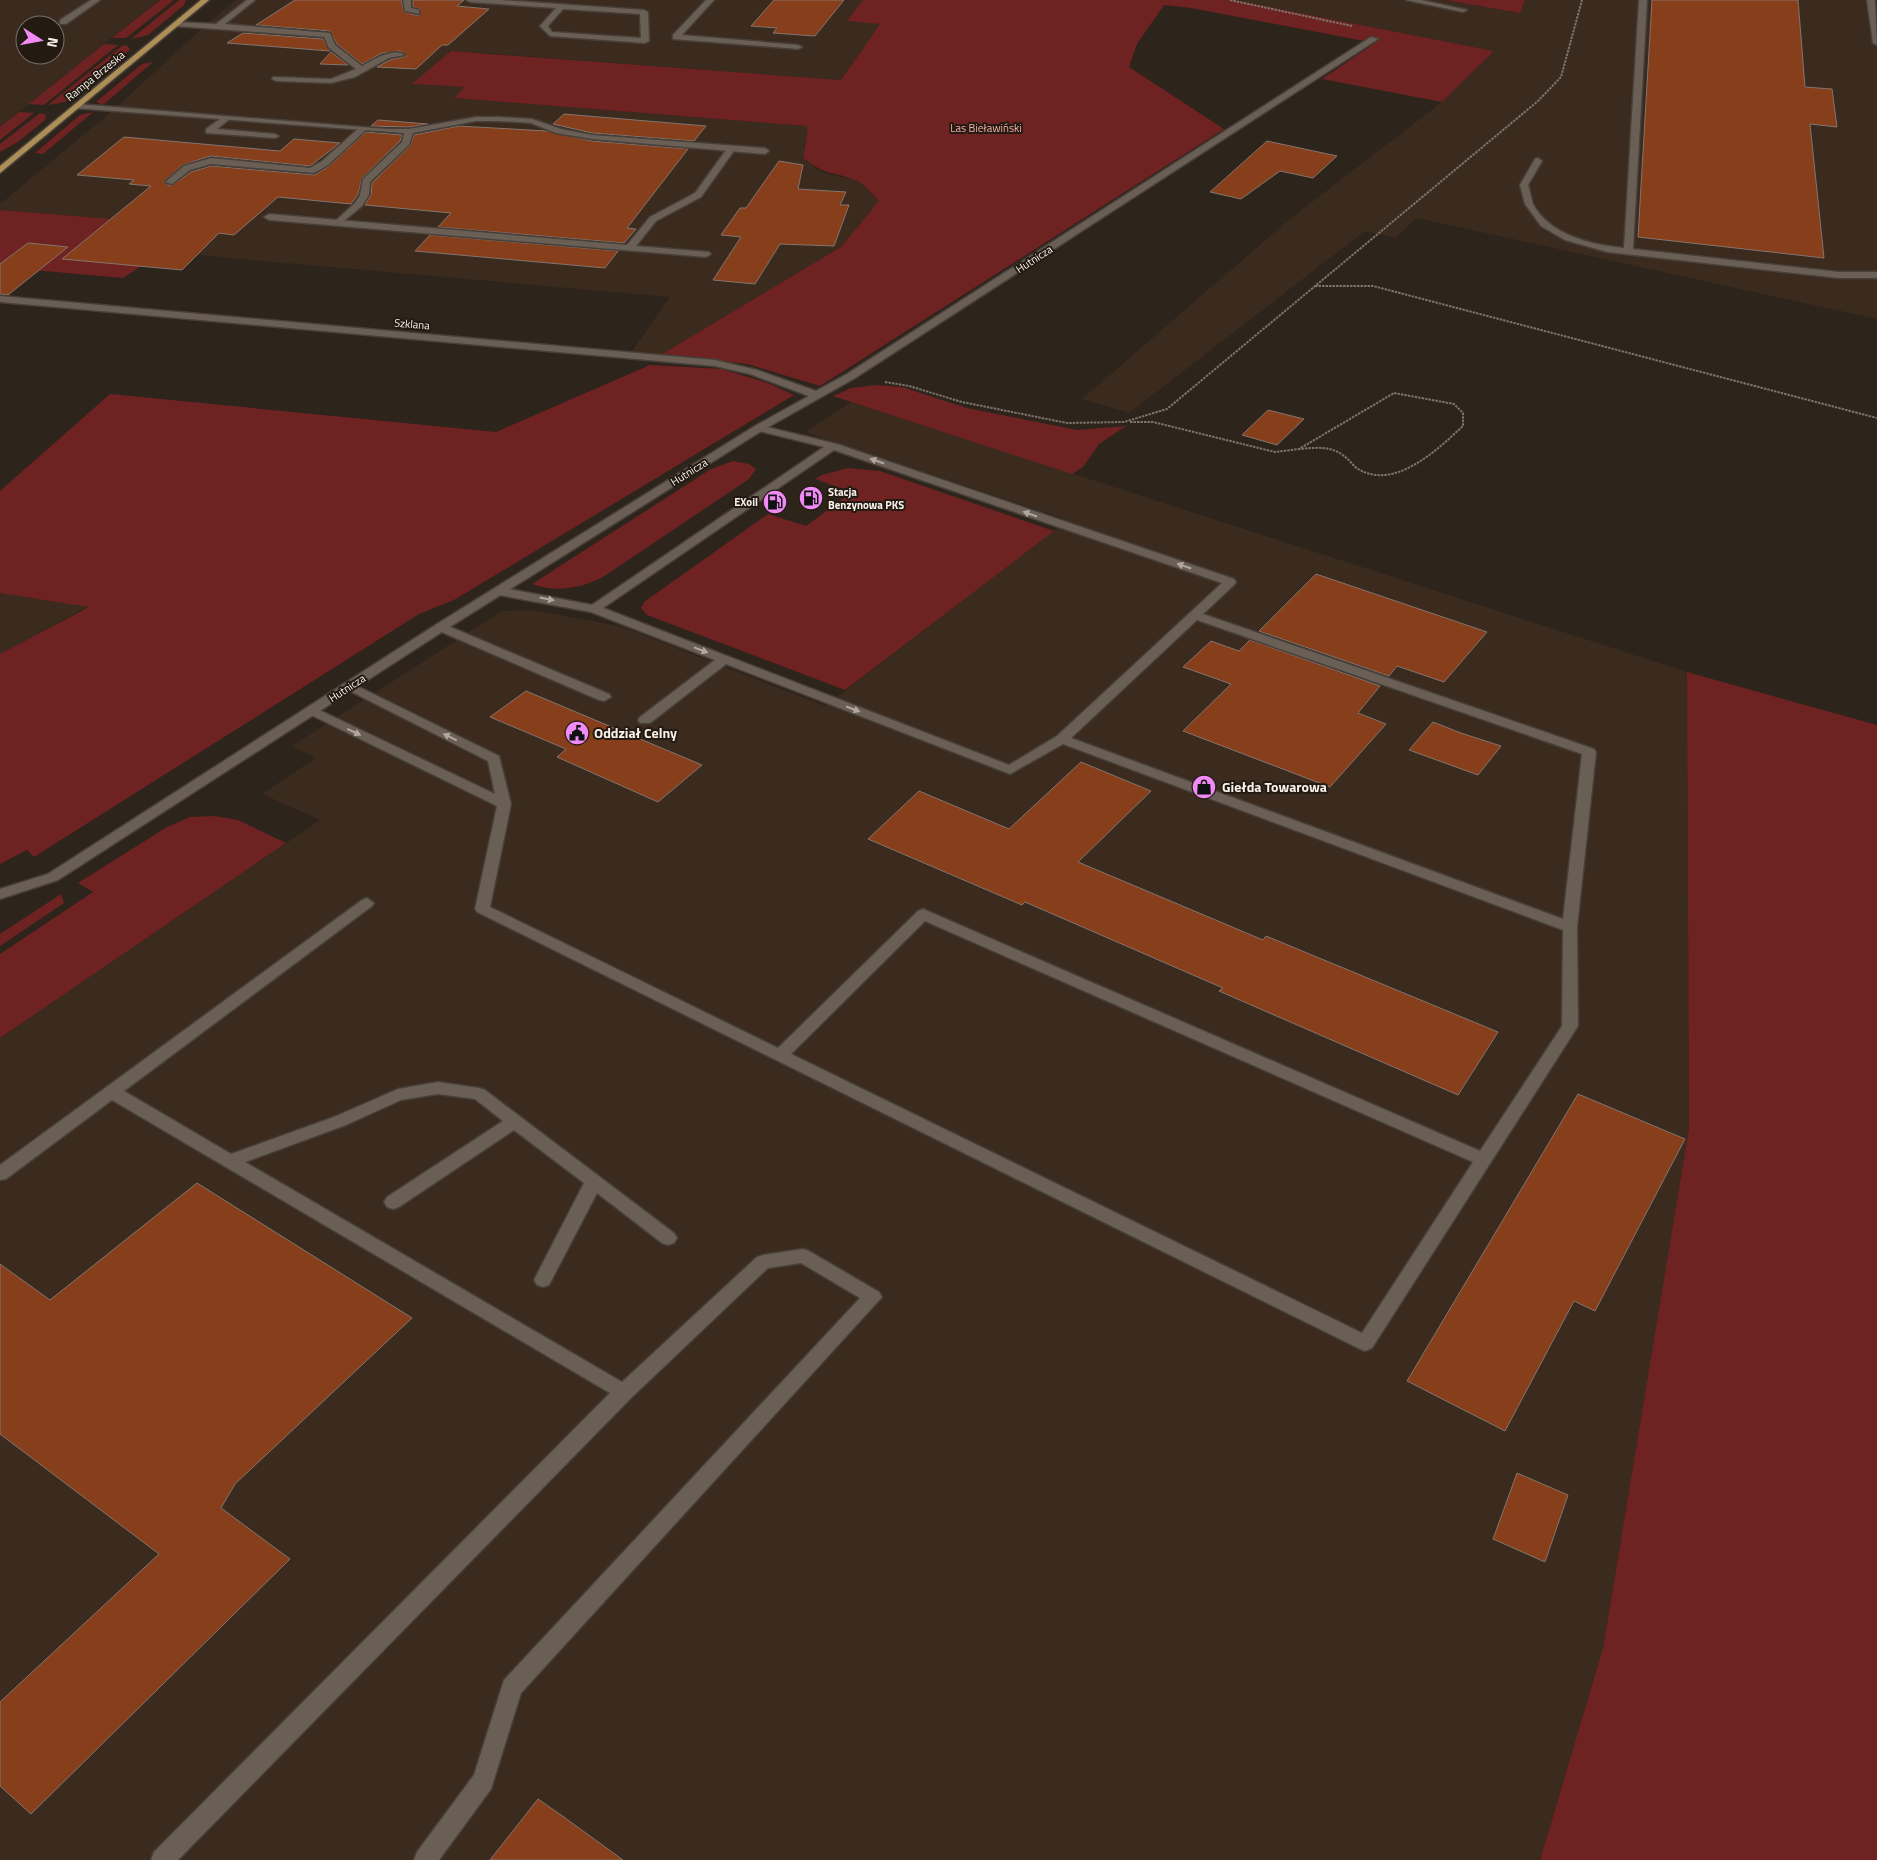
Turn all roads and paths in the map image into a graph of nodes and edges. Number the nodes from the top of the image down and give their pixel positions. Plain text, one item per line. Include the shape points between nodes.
1 (96, 0) edge
2 (205, 0) edge
3 (251, 0) edge
4 (407, 0) edge
5 (470, 0) edge
6 (591, 0) edge
7 (710, 0) edge
8 (1230, 0) edge
9 (1410, 0) edge
10 (1582, 0) edge
11 (1644, 0) edge
12 (1871, 0) edge
13 (561, 7) junction
14 (582, 8) junction
15 (1463, 10) dead end
16 (416, 12) dead end
17 (65, 21) edge
18 (176, 24) junction
19 (218, 26) junction
20 (1374, 39) joint
21 (1877, 43) edge
22 (798, 47) dead end
23 (401, 55) dead end
24 (361, 69) junction
25 (276, 80) dead end
26 (77, 106) junction
27 (227, 118) junction
28 (363, 129) junction
29 (409, 131) junction
30 (276, 136) dead end
31 (732, 148) junction
32 (765, 151) dead end
33 (1538, 161) dead end
34 (0, 170) edge
35 (169, 182) dead end
36 (269, 217) dead end
37 (339, 222) junction
38 (629, 248) junction
39 (1628, 251) junction
40 (706, 254) dead end
41 (1877, 275) edge
42 (1314, 286) junction
43 (0, 299) edge
44 (851, 376) junction
45 (817, 395) junction
46 (1877, 418) edge
47 (1124, 422) junction
48 (759, 428) junction
49 (832, 446) junction
50 (1299, 449) junction
51 (499, 591) junction
52 (594, 609) junction
53 (1194, 615) junction
54 (441, 627) junction
55 (725, 659) junction
56 (348, 687) junction
57 (604, 697) dead end
58 (310, 712) junction
59 (645, 720) dead end
60 (1062, 739) junction
61 (504, 804) junction
62 (0, 894) edge
63 (367, 903) dead end
64 (1570, 927) junction
65 (778, 1056) junction
66 (112, 1092) junction
67 (515, 1121) junction
68 (1484, 1160) junction
69 (230, 1161) junction
70 (0, 1174) edge
71 (594, 1181) junction
72 (393, 1202) dead end
73 (668, 1238) dead end
74 (543, 1280) dead end
75 (624, 1392) junction
76 (162, 1860) edge
77 (425, 1860) edge

1 - 17 street
2 - 18 highway, Rampa Brzeska
3 - 19 street
4 - 16 street via 408,9
5 - 13 street
6 - 14 street
7 - 22 street via 676,38
8 - 20 path via 1378,31 1381,34
9 - 15 street
10 - 42 path via 1561,77 1538,101
11 - 39 street
12 - 21 street
13 - 14 street
13 - 14 street via 544,26 550,34 645,41 644,12
18 - 19 street
18 - 26 highway, Rampa Brzeska
19 - 24 street via 327,35 332,46
20 - 44 street, Hutnicza
23 - 24 street via 387,56
24 - 25 street via 353,76 335,81
26 - 27 street
26 - 34 highway, Rampa Brzeska
27 - 28 street
27 - 30 street via 210,131
28 - 29 street
28 - 35 street via 325,163 311,171 211,161 187,168
29 - 31 street via 476,119 498,119 532,121 559,131 592,137
29 - 37 street via 406,143 366,181 363,199
31 - 32 street
31 - 38 street via 698,195 653,219
33 - 39 street via 1524,185 1529,204 1544,224 1568,238
36 - 37 street
37 - 38 street
38 - 40 street
39 - 41 street via 1839,275
42 - 46 path via 1373,286
42 - 47 path via 1167,409
43 - 45 street, Szklana via 715,364 753,372
44 - 45 street, Hutnicza
44 - 47 path via 909,386 962,402 1068,424
45 - 48 street, Hutnicza
47 - 50 path via 1153,422 1276,452
48 - 49 street
48 - 51 street, Hutnicza
49 - 52 street
53 -> 49 street via 1230,582
50 - 50 path via 1394,393 1454,404 1463,413 1463,426 1420,462 1385,475 1359,470 1341,452 1324,447
51 -> 52 street
51 - 54 street, Hutnicza
52 -> 55 street
53 - 60 street
53 - 64 street via 1588,752
54 - 56 street, Hutnicza
54 - 57 street
55 - 59 street
55 -> 60 street via 1010,770
56 - 58 street, Hutnicza
61 -> 56 street via 494,759
58 -> 61 street
58 - 62 street, Hutnicza via 53,877
60 - 64 street
61 - 65 street via 482,908
63 - 66 street
64 - 68 street via 1570,1026
65 - 68 street via 923,914
65 - 68 street via 1365,1343
66 - 69 street
66 - 70 street
67 - 69 street via 479,1094 438,1088 398,1095 340,1121
67 - 71 street
67 - 72 street
69 - 75 street
71 - 73 street
71 - 74 street
75 - 76 street
75 - 77 street via 763,1262 803,1256 873,1297 512,1687 483,1781

